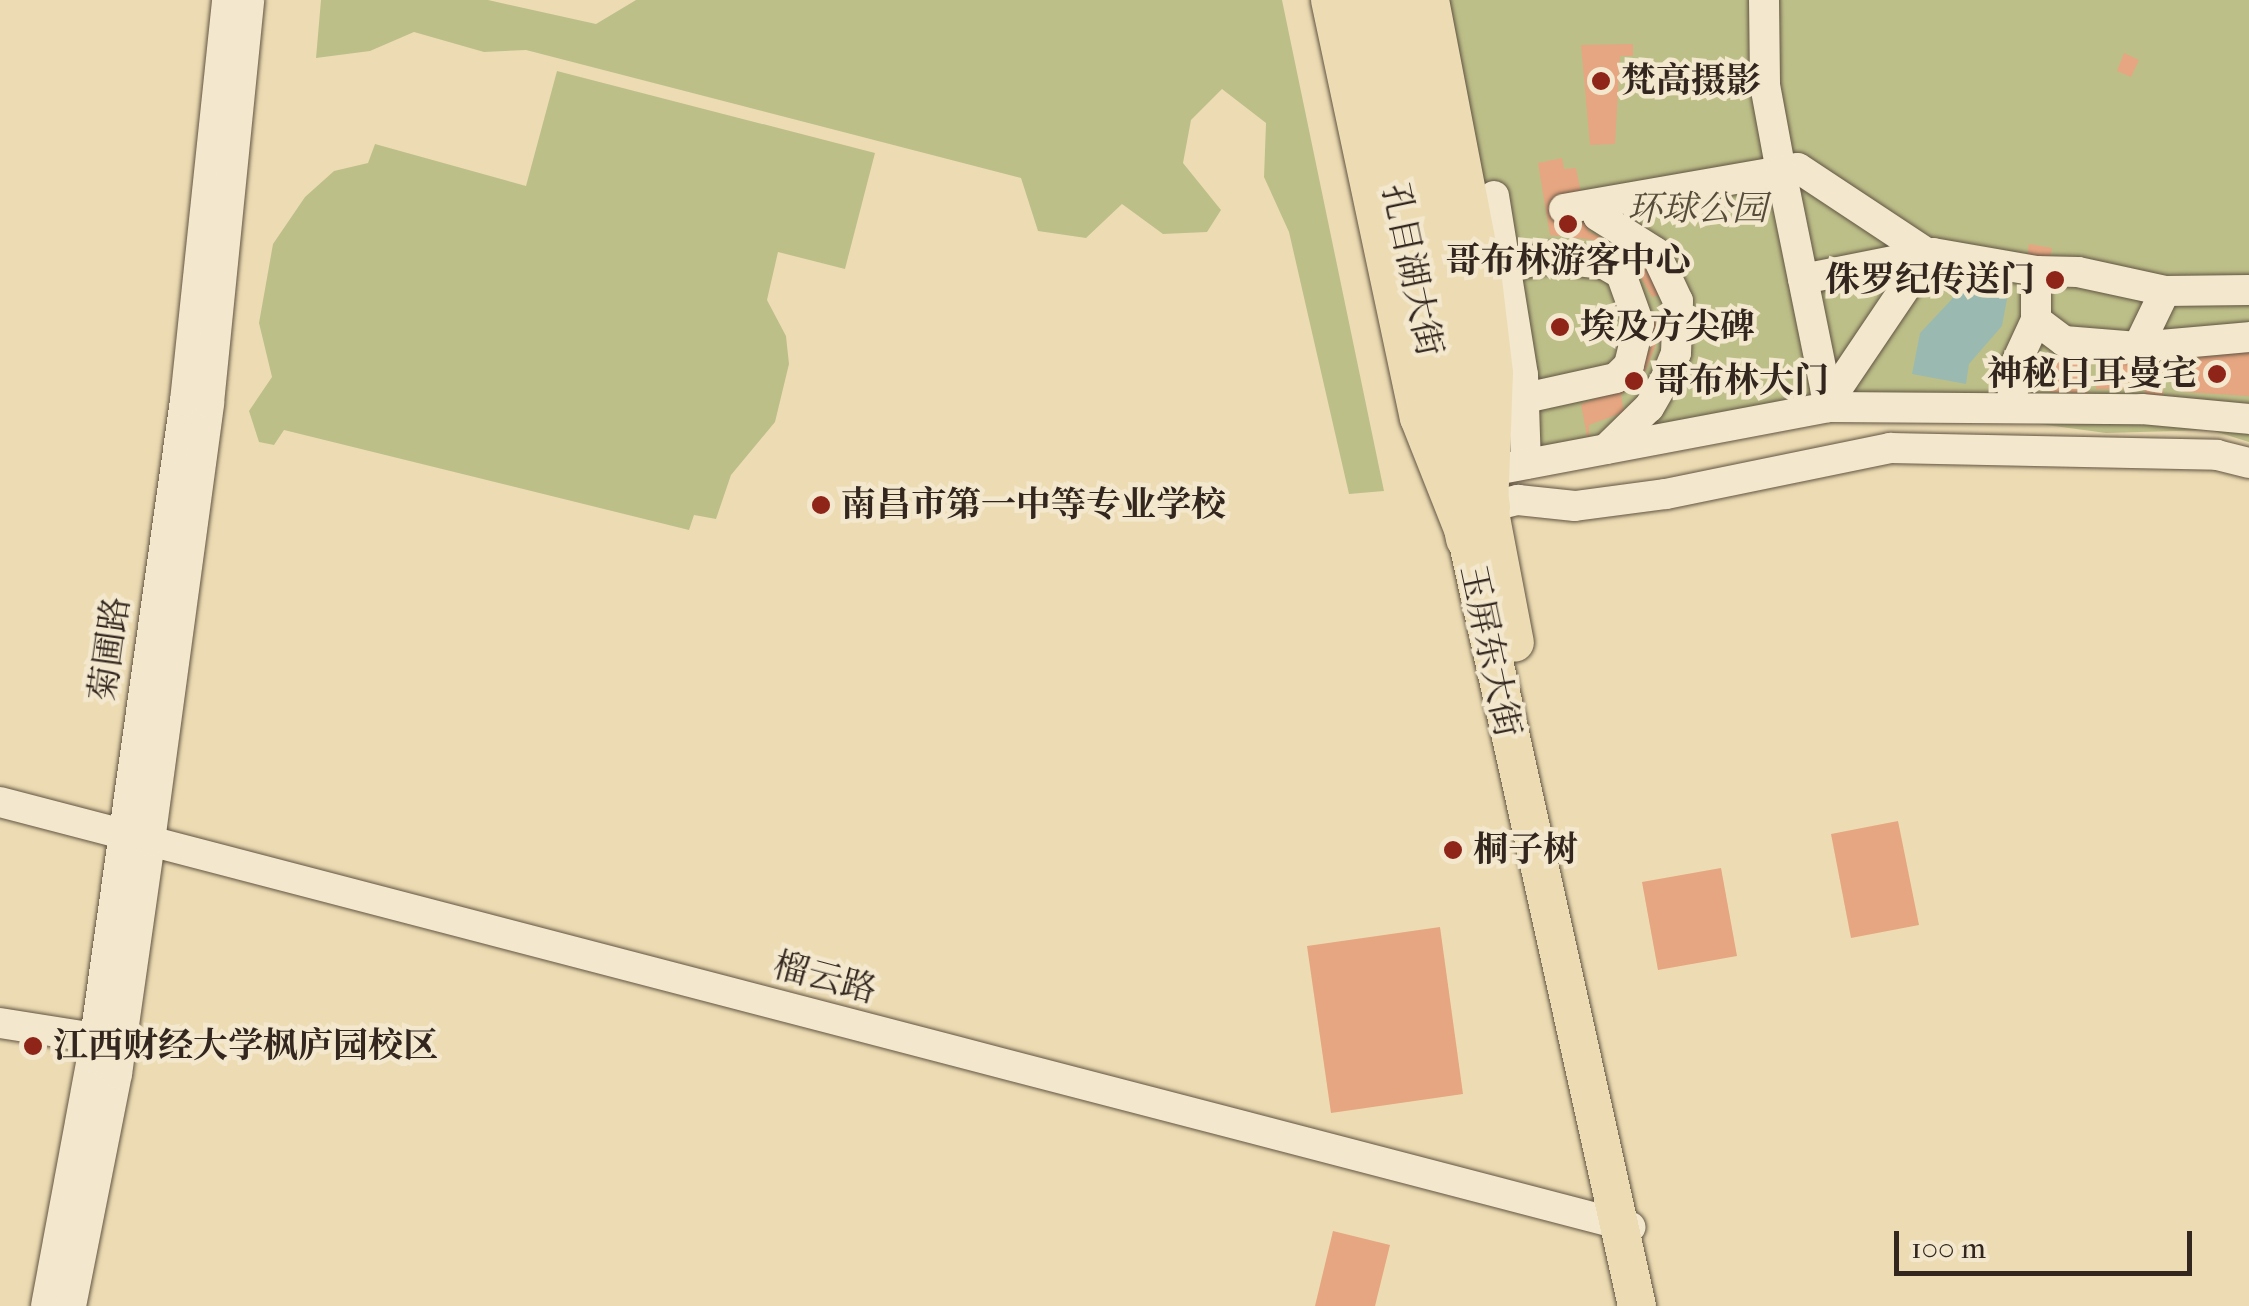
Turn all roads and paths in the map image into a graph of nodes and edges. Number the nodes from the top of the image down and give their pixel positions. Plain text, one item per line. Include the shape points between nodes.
1 (228, 0) edge
2 (249, 0) edge
3 (1330, 0) edge
4 (1361, 0) edge
5 (1399, 0) edge
6 (1430, 0) edge
7 (1764, 0) edge
8 (1781, 171) junction
9 (1494, 196) dead end
10 (1596, 207) junction
11 (1564, 208) dead end
12 (1928, 254) junction
13 (1495, 269) junction
14 (2036, 272) junction
15 (1803, 279) junction
16 (2165, 290) junction
17 (2249, 290) edge
18 (2036, 320) junction
19 (2249, 337) edge
20 (2138, 347) junction
21 (1508, 404) junction
22 (1828, 404) junction
23 (2012, 407) junction
24 (2249, 419) edge
25 (1606, 449) junction
26 (2249, 463) edge
27 (1486, 488) junction
28 (0, 783) edge
29 (0, 802) edge
30 (137, 829) junction
31 (0, 1023) edge
32 (95, 1038) junction
33 (1621, 1218) junction
34 (63, 1220) junction
35 (36, 1306) edge
36 (46, 1306) edge
37 (71, 1306) edge
38 (1637, 1306) edge
39 (1654, 1306) edge

1 - 30 street, 菊圃路
2 - 30 street, 菊圃路 via 209,403
3 - 27 main road, 玉屏东大街 via 1419,418
4 - 27 highway, 孔目湖大街
5 - 27 highway, 孔目湖大街
6 - 13 main road, 玉屏东大街
7 - 8 street via 1765,86
8 - 10 street
8 - 12 street via 1798,168
8 - 15 street
9 - 13 street
10 - 11 street
10 - 25 street via 1598,216 1656,252 1678,301 1676,353 1666,378
12 - 14 street
12 - 15 street
12 - 22 street
13 - 21 main road, 玉屏东大街
13 - 21 street via 1551,258 1604,264 1622,274 1640,324 1629,365 1616,378
14 - 16 street via 2078,272
14 - 18 street
15 - 22 street
16 - 17 street
16 - 20 street
18 - 20 street via 2064,340
18 - 23 street via 2017,362
19 - 20 street
21 - 27 main road, 玉屏东大街
22 - 23 street
22 - 25 street
23 - 24 street
25 - 27 street
26 - 27 street via 2217,455 1890,448 1575,506 1518,500
27 - 33 main road, 玉屏东大街
28 - 30 street, 榴云路
29 - 30 street, 榴云路
30 - 32 street, 菊圃路
30 - 33 street, 榴云路
30 - 37 street, 菊圃路 via 116,1074
31 - 32 street
32 - 34 street, 菊圃路
33 - 38 main road, 玉屏东大街
33 - 39 main road, 玉屏东大街
34 - 35 street
34 - 36 street, 菊圃路

